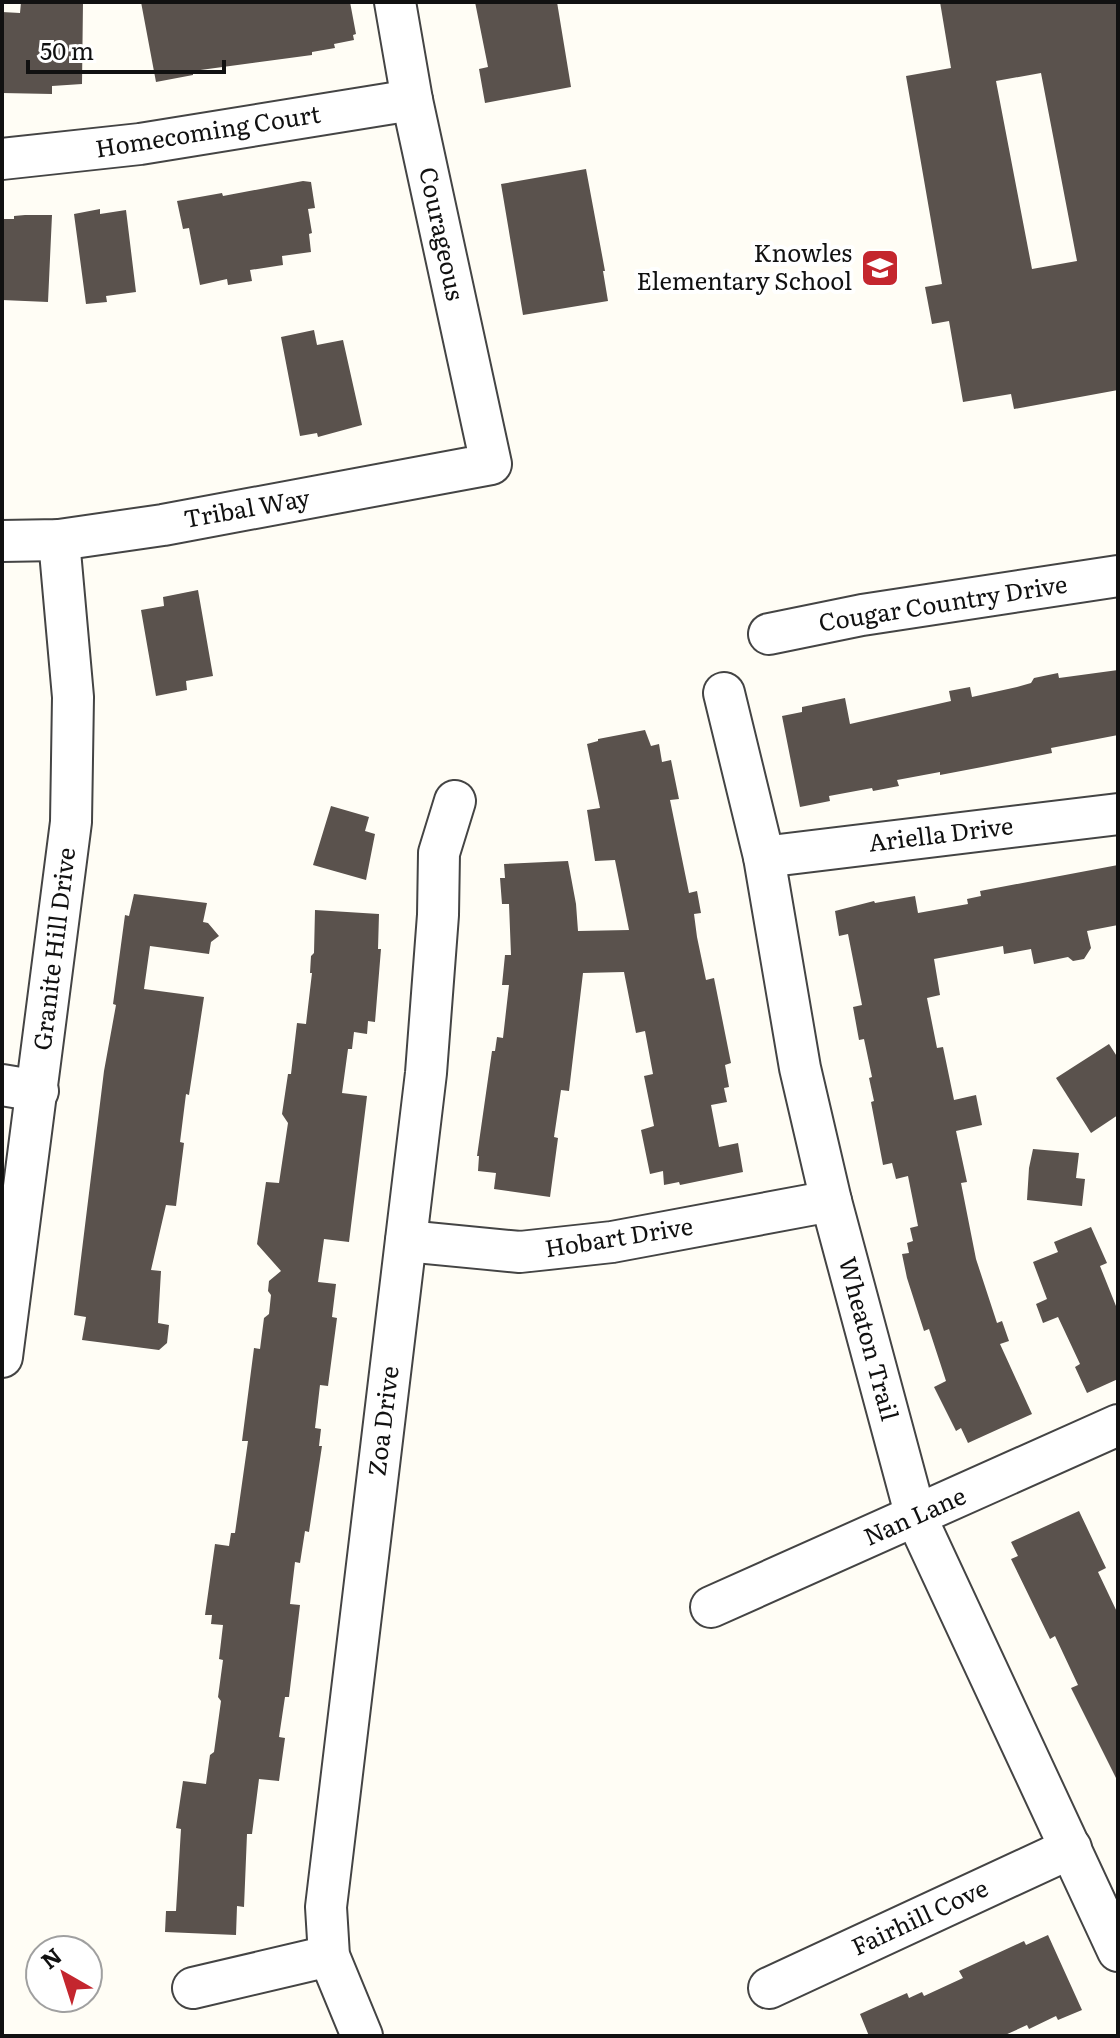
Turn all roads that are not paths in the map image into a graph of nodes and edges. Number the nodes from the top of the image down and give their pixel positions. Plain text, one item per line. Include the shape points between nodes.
1 (395, 2) edge
2 (412, 100) junction
3 (2, 159) edge
4 (491, 464) joint
5 (59, 540) junction
6 (2, 541) edge
7 (1118, 576) edge
8 (769, 634) dead end
9 (724, 693) dead end
10 (455, 801) dead end
11 (1118, 814) edge
12 (764, 857) junction
13 (20, 1088) edge
14 (831, 1201) junction
15 (406, 1241) junction
16 (2, 1357) edge
17 (1118, 1425) edge
18 (916, 1517) junction
19 (711, 1607) dead end
20 (1071, 1848) junction
21 (1118, 1951) edge
22 (329, 1956) junction
23 (193, 1988) dead end
24 (769, 1988) dead end
25 (362, 2036) edge

1 - 2 street, Courageous
2 - 3 street, Homecoming Court via 140,144
2 - 4 street, Courageous
4 - 5 street, Tribal Way
5 - 6 street, Tribal Way
5 - 13 street, Granite Hill Drive via 73,697 71,822
7 - 8 street, Cougar Country Drive
9 - 12 street, Wheaton Trail
10 - 15 street, Zoa Drive via 439,853 426,1073
11 - 12 street, Ariella Drive
12 - 14 street, Wheaton Trail via 800,1068
13 - 16 street, Granite Hill Drive
14 - 15 street, Hobart Drive via 612,1242 520,1252
14 - 18 street, Wheaton Trail
15 - 22 street, Zoa Drive via 326,1907
17 - 18 street, Nan Lane
18 - 19 street, Nan Lane
18 - 20 street, Wheaton Trail
20 - 21 street, Wheaton Trail
20 - 24 street, Fairhill Cove
22 - 23 street
22 - 25 street, Zoa Drive

